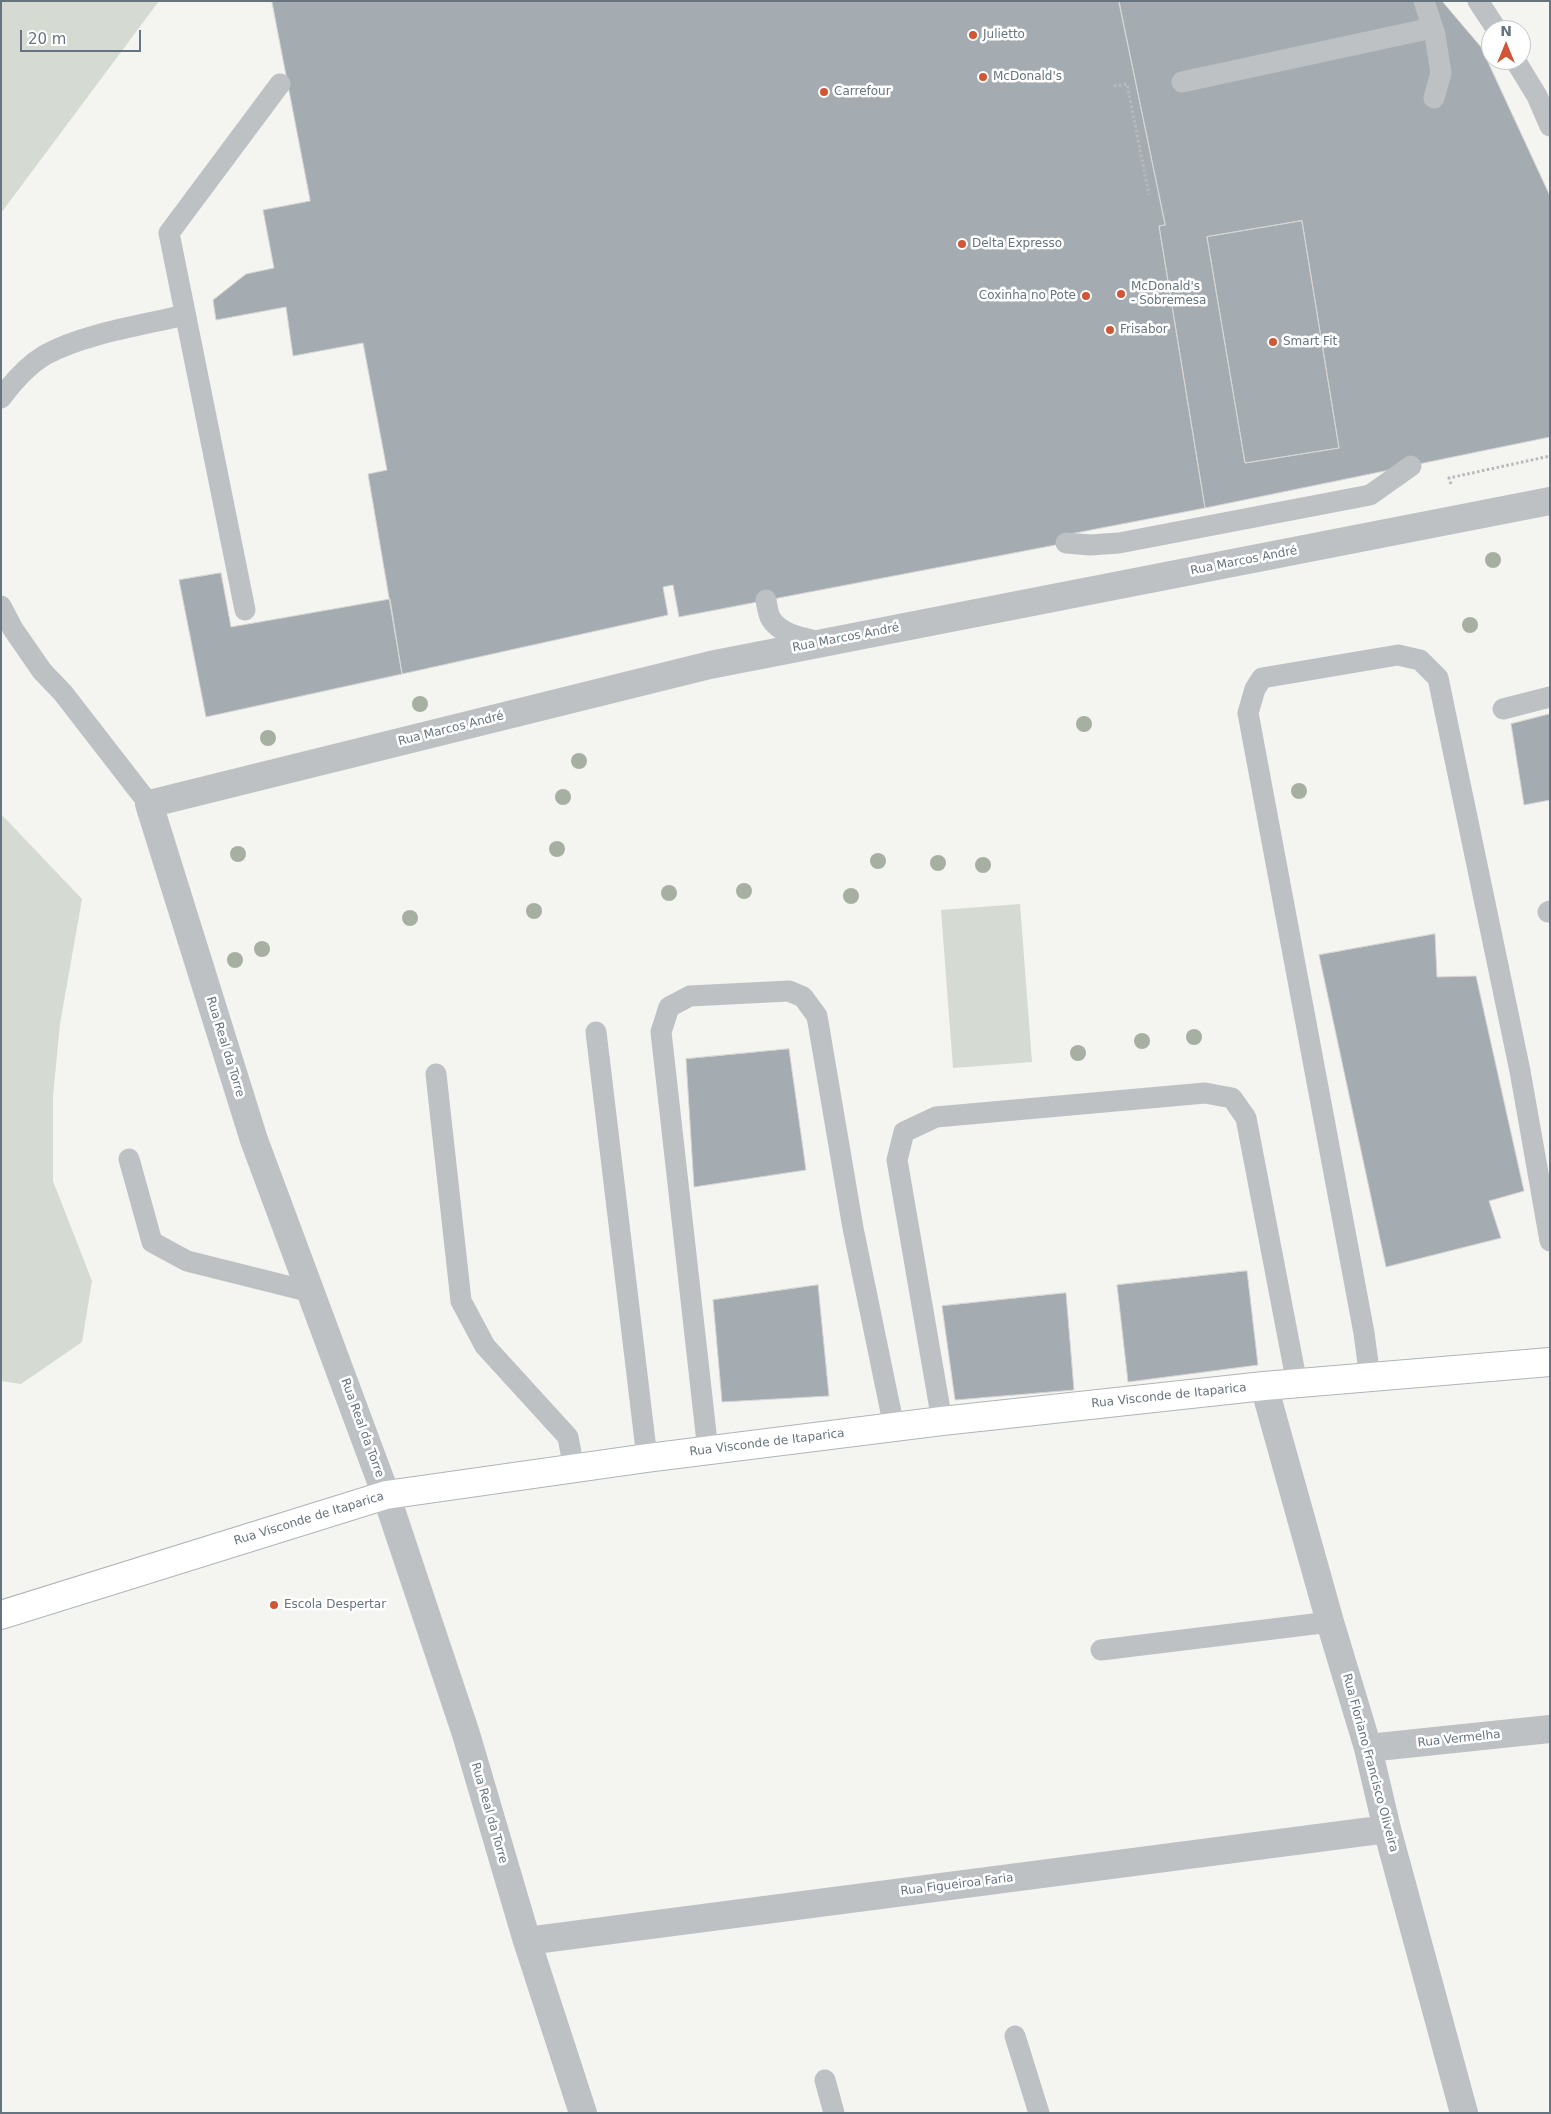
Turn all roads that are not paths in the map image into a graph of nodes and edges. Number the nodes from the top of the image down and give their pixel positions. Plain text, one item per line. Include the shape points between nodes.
1 (1424, 1) edge
2 (1478, 1) edge
3 (1490, 17) edge
4 (1432, 28) junction
5 (1521, 70) edge
6 (1182, 82) dead end
7 (280, 84) dead end
8 (1434, 98) dead end
9 (1550, 126) edge
10 (186, 314) junction
11 (1, 398) edge
12 (1411, 466) dead end
13 (1550, 501) edge
14 (1066, 543) dead end
15 (766, 600) dead end
16 (1, 606) edge
17 (245, 610) dead end
18 (823, 643) junction
19 (1550, 697) edge
20 (1504, 709) dead end
21 (149, 804) junction
22 (596, 1032) dead end
23 (436, 1074) dead end
24 (129, 1159) dead end
25 (1550, 1242) edge
26 (311, 1292) junction
27 (1550, 1362) edge
28 (1370, 1378) junction
29 (1297, 1384) junction
30 (1264, 1386) junction
31 (942, 1421) junction
32 (894, 1427) junction
33 (708, 1451) junction
34 (647, 1458) junction
35 (574, 1469) junction
36 (386, 1494) junction
37 (1, 1615) edge
38 (1330, 1622) junction
39 (1101, 1650) dead end
40 (1550, 1729) edge
41 (1368, 1748) junction
42 (1387, 1829) junction
43 (527, 1941) junction
44 (1016, 2036) dead end
45 (825, 2080) dead end
46 (584, 2113) edge
47 (834, 2113) edge
48 (1039, 2113) edge
49 (1464, 2113) edge

1 - 4 lane
2 - 3 lane
4 - 6 lane
4 - 8 lane via 1440,73
5 - 9 lane
7 - 10 lane via 169,233
10 - 11 lane via 74,342 44,356
10 - 17 lane
12 - 14 lane via 1370,494 1118,543
13 - 18 street, Rua Marcos André
15 - 18 lane via 770,617 776,625 799,637
16 - 21 lane via 42,671 63,693
18 - 21 street, Rua Marcos André via 698,668
19 - 20 lane
21 - 26 street, Rua Real da Torre via 254,1140
22 - 34 lane
23 - 35 lane via 460,1301 485,1346 568,1437
24 - 26 lane via 152,1242 187,1262
25 - 28 lane via 1520,1071 1438,678 1420,660 1398,655 1262,678 1255,689 1248,714
26 - 36 street, Rua Real da Torre
27 - 28 street, Rua Visconde de Itaparica
28 - 29 street, Rua Visconde de Itaparica
29 - 30 street, Rua Visconde de Itaparica
29 - 31 lane via 1246,1118 1232,1098 1205,1093 936,1117 904,1132 897,1160
30 - 31 street, Rua Visconde de Itaparica
30 - 38 street, Rua Floriano Francisco Oliveira
31 - 32 street, Rua Visconde de Itaparica
32 - 33 street, Rua Visconde de Itaparica
32 - 33 lane via 854,1228 817,1016 803,997 789,991 690,996 669,1007 661,1032
33 - 34 street, Rua Visconde de Itaparica
34 - 35 street, Rua Visconde de Itaparica
35 - 36 street, Rua Visconde de Itaparica
36 - 37 street, Rua Visconde de Itaparica
36 - 43 street, Rua Real da Torre via 466,1734
38 - 39 lane
38 - 41 street, Rua Floriano Francisco Oliveira
40 - 41 street, Rua Vermelha
41 - 42 street, Rua Floriano Francisco Oliveira
42 - 43 street, Rua Figueiroa Faria
42 - 49 street, Rua Floriano Francisco Oliveira
43 - 46 street, Rua Real da Torre
44 - 48 lane
45 - 47 lane

